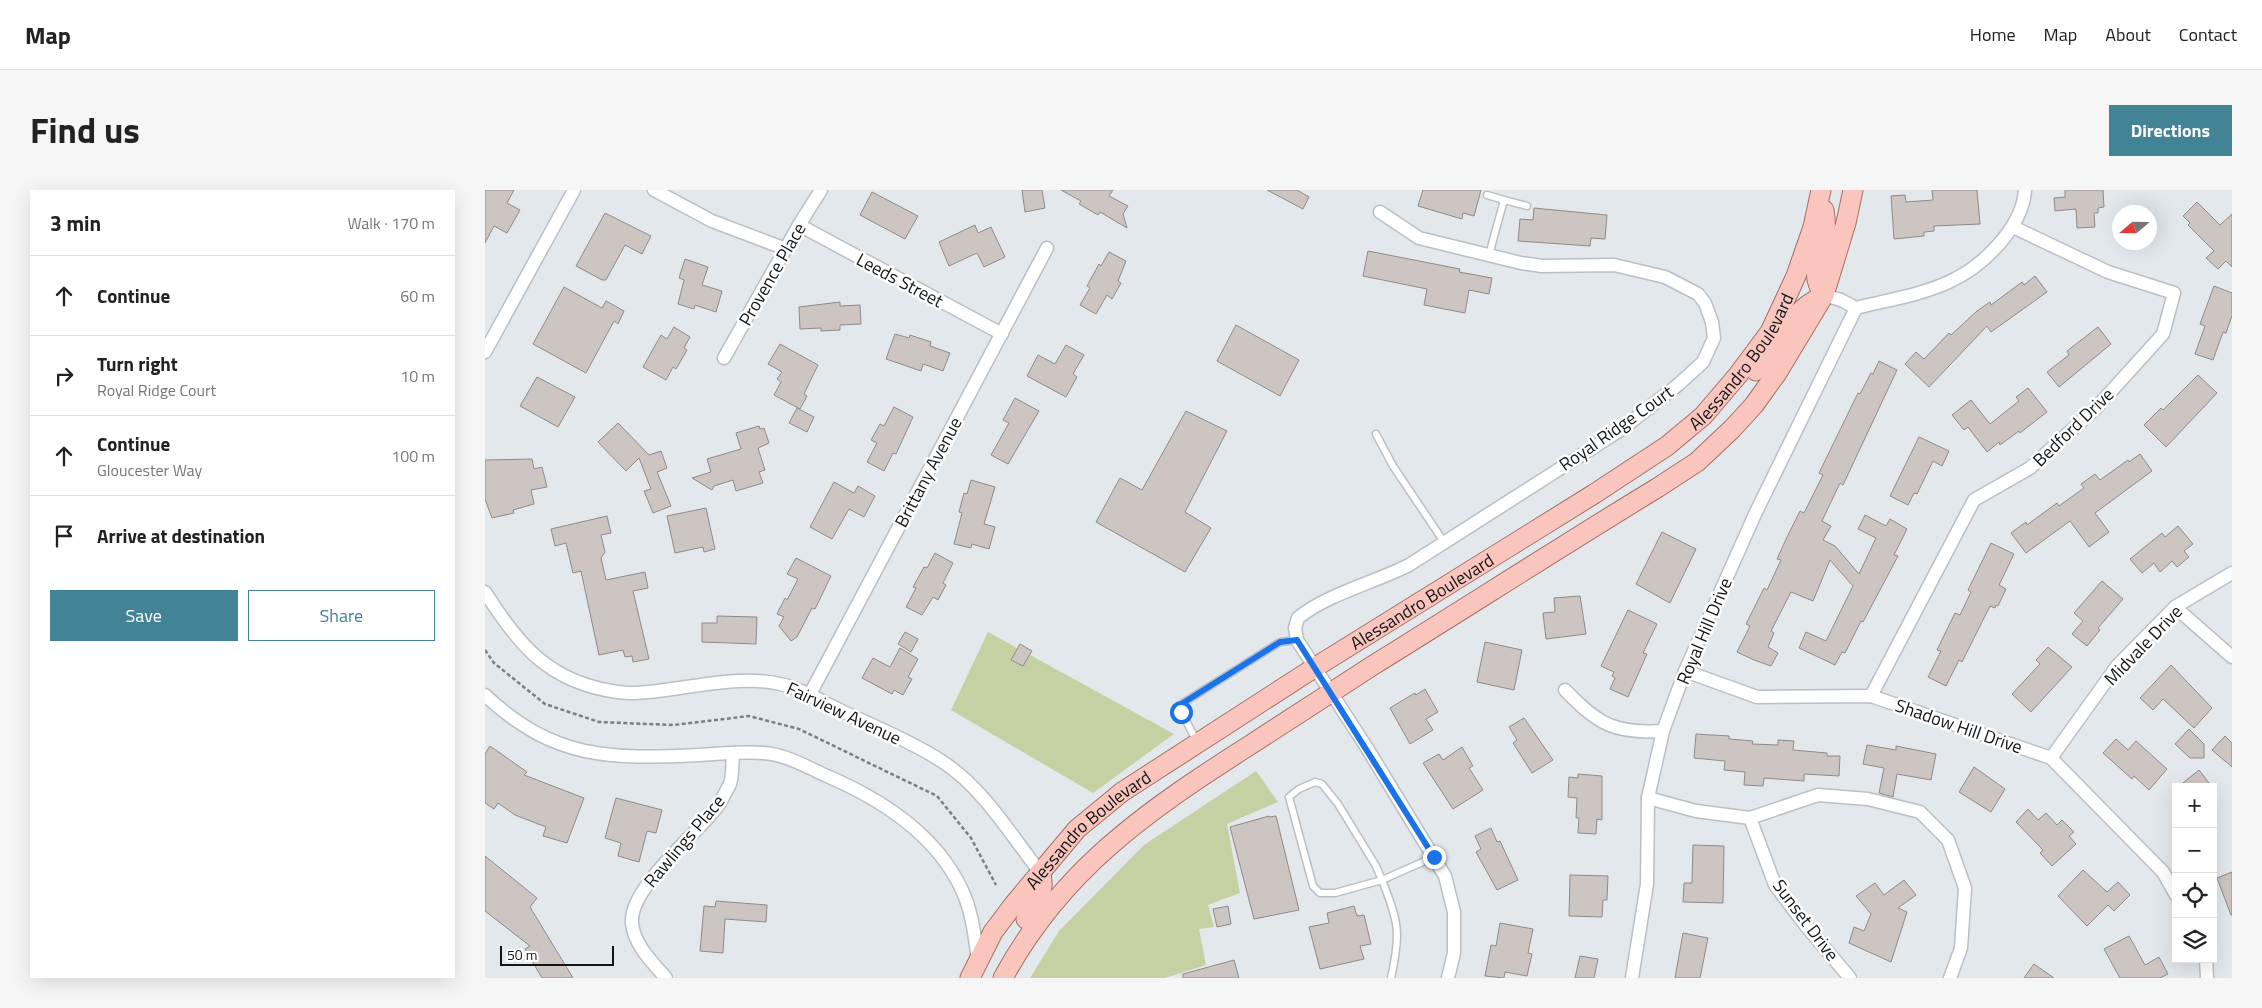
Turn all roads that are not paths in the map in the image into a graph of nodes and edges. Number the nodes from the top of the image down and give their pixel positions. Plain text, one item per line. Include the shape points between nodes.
1 (574, 190) edge
2 (655, 190) edge
3 (821, 190) edge
4 (1822, 190) edge
5 (1853, 190) edge
6 (2025, 190) edge
7 (1487, 195) dead end
8 (1504, 200) junction
9 (1527, 206) dead end
10 (1380, 212) dead end
11 (799, 226) junction
12 (2013, 227) junction
13 (1047, 248) dead end
14 (786, 249) junction
15 (1489, 255) junction
16 (1825, 295) junction
17 (1856, 308) junction
18 (1002, 334) junction
19 (485, 352) edge
20 (724, 358) dead end
21 (1716, 401) junction
22 (1376, 434) dead end
23 (1444, 542) junction
24 (2232, 573) edge
25 (485, 592) edge
26 (2175, 608) junction
27 (1297, 640) junction
28 (2232, 657) edge
29 (1314, 668) junction
30 (1685, 671) junction
31 (1565, 690) dead end
32 (1331, 693) junction
33 (485, 695) edge
34 (809, 696) junction
35 (1871, 696) junction
36 (1663, 731) junction
37 (1198, 743) junction
38 (733, 753) junction
39 (2051, 758) junction
40 (1648, 798) junction
41 (1750, 818) junction
42 (1434, 857) junction
43 (1040, 872) junction
44 (1382, 880) junction
45 (2172, 888) edge
46 (978, 960) junction
47 (2205, 963) edge
48 (666, 978) edge
49 (970, 978) edge
50 (1002, 978) edge
51 (1391, 978) edge
52 (1448, 978) edge
53 (1633, 978) edge
54 (1850, 978) edge
55 (1950, 978) edge
56 (2207, 978) edge

1 - 19 street
2 - 14 street via 712,221
3 - 11 street, Provence Place
4 - 16 main road via 1825,230 1815,271 1818,286
4 - 21 main road, Alessandro Boulevard via 1796,276 1770,332
5 - 16 main road, Alessandro Boulevard
6 - 12 street
7 - 8 lane
8 - 9 lane
8 - 15 lane
10 - 15 street, Royal Ridge Court via 1419,238
11 - 14 street, Provence Place
11 - 18 street, Leeds Street
12 - 17 street via 1992,253 1968,273 1936,288
12 - 35 street, Bedford Drive via 2108,272 2174,293 2163,334 2096,408 2030,468 1974,500
13 - 18 street, Brittany Avenue
14 - 20 street, Provence Place
15 - 23 street, Royal Ridge Court via 1542,266 1614,265 1665,276 1702,298 1712,322 1714,338 1703,362 1622,429
16 - 17 street
16 - 21 main road via 1808,303 1792,320 1776,346 1739,391
16 - 32 main road, Alessandro Boulevard via 1754,405 1697,462
17 - 30 street, Royal Hill Drive via 1756,512
18 - 34 street, Brittany Avenue
21 - 29 main road, Alessandro Boulevard via 1681,434 1634,468
22 - 23 lane via 1393,466
23 - 27 street, Royal Ridge Court via 1383,578 1307,610 1298,618 1295,628
24 - 26 street, Midvale Drive
25 - 34 street, Fairview Avenue via 506,625 528,650 551,669 579,682 618,692 648,692 744,680 781,684
26 - 28 street
26 - 39 street, Midvale Drive via 2117,666
27 - 29 street
27 - 37 lane via 1280,642 1183,703 1181,712
29 - 32 street
29 - 37 main road, Alessandro Boulevard
30 - 35 street, Shadow Hill Drive via 1757,697
30 - 36 street, Royal Hill Drive
31 - 36 street via 1589,714 1613,728
32 - 42 street
32 - 50 main road, Alessandro Boulevard via 1159,804 1109,844 1039,919
33 - 38 street via 508,717 557,744 596,754 639,758
34 - 43 street, Fairview Avenue via 943,762 988,804
35 - 39 street, Shadow Hill Drive
36 - 40 street, Royal Hill Drive
37 - 43 main road, Alessandro Boulevard via 1097,812 1077,829
38 - 46 street via 764,753 795,761 887,806 917,830 950,868 965,897
38 - 48 street, Rawlings Place via 731,782 717,807 647,884 634,906 632,922 637,939 645,954
39 - 45 street, Shadow Hill Drive via 2163,872
40 - 41 street via 1696,811
40 - 53 street, Royal Hill Drive via 1647,884
41 - 54 street, Sunset Drive via 1775,885
41 - 55 street via 1818,795 1868,799 1920,812 1948,840 1965,888 1961,948
42 - 44 lane
42 - 52 street via 1445,876 1454,912 1454,953
43 - 46 main road, Alessandro Boulevard via 993,932
43 - 50 main road via 1043,888 1039,898 1001,956
44 - 44 lane via 1338,804 1322,784 1315,782 1289,797 1313,886 1320,893 1335,893
44 - 51 lane via 1395,914 1398,937
46 - 49 main road, Alessandro Boulevard
47 - 56 street

